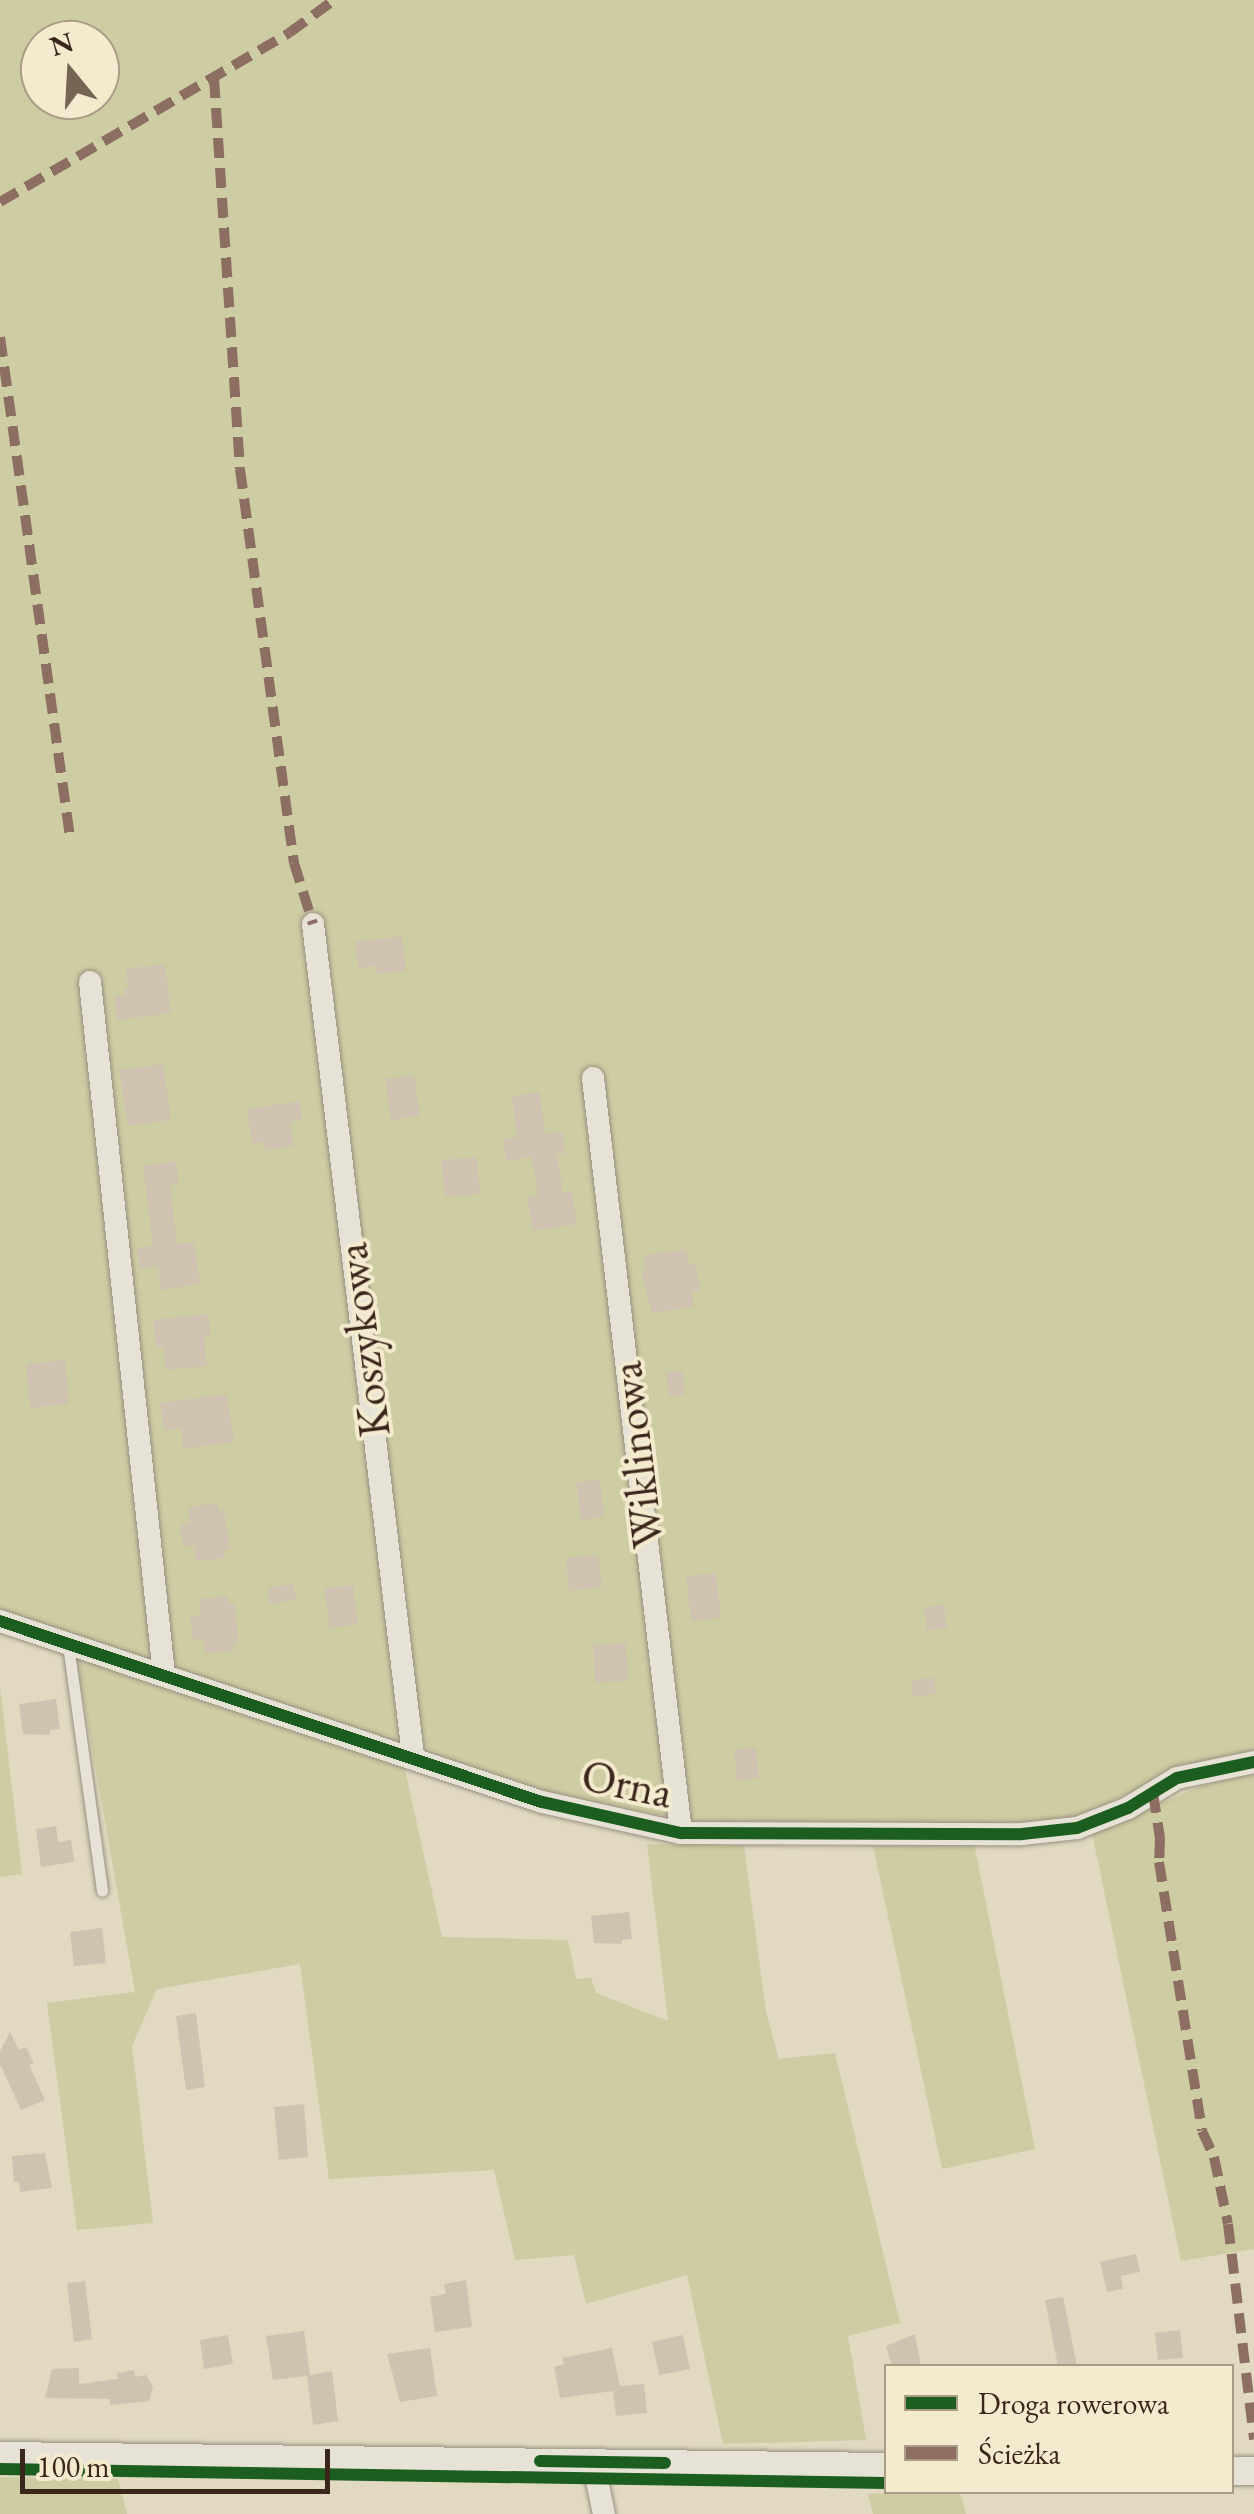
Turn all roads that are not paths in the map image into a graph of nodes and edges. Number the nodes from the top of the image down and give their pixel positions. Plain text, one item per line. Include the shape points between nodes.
1 (313, 924) dead end
2 (90, 982) dead end
3 (593, 1078) dead end
4 (0, 1622) edge
5 (68, 1644) junction
6 (164, 1675) junction
7 (414, 1756) junction
8 (1254, 1762) edge
9 (681, 1833) junction
10 (102, 1891) dead end
11 (0, 2456) edge
12 (593, 2461) junction
13 (884, 2467) edge
14 (604, 2514) edge

1 - 7 street, Koszykowa
2 - 6 street
3 - 9 street, Wiklinowa
4 - 5 street, Orna
5 - 6 street, Orna
5 - 10 lane
6 - 7 street, Orna
7 - 9 street, Orna via 542,1802
8 - 9 street, Orna via 1177,1778 1077,1828 1022,1834
11 - 12 street
12 - 13 street
12 - 14 street

